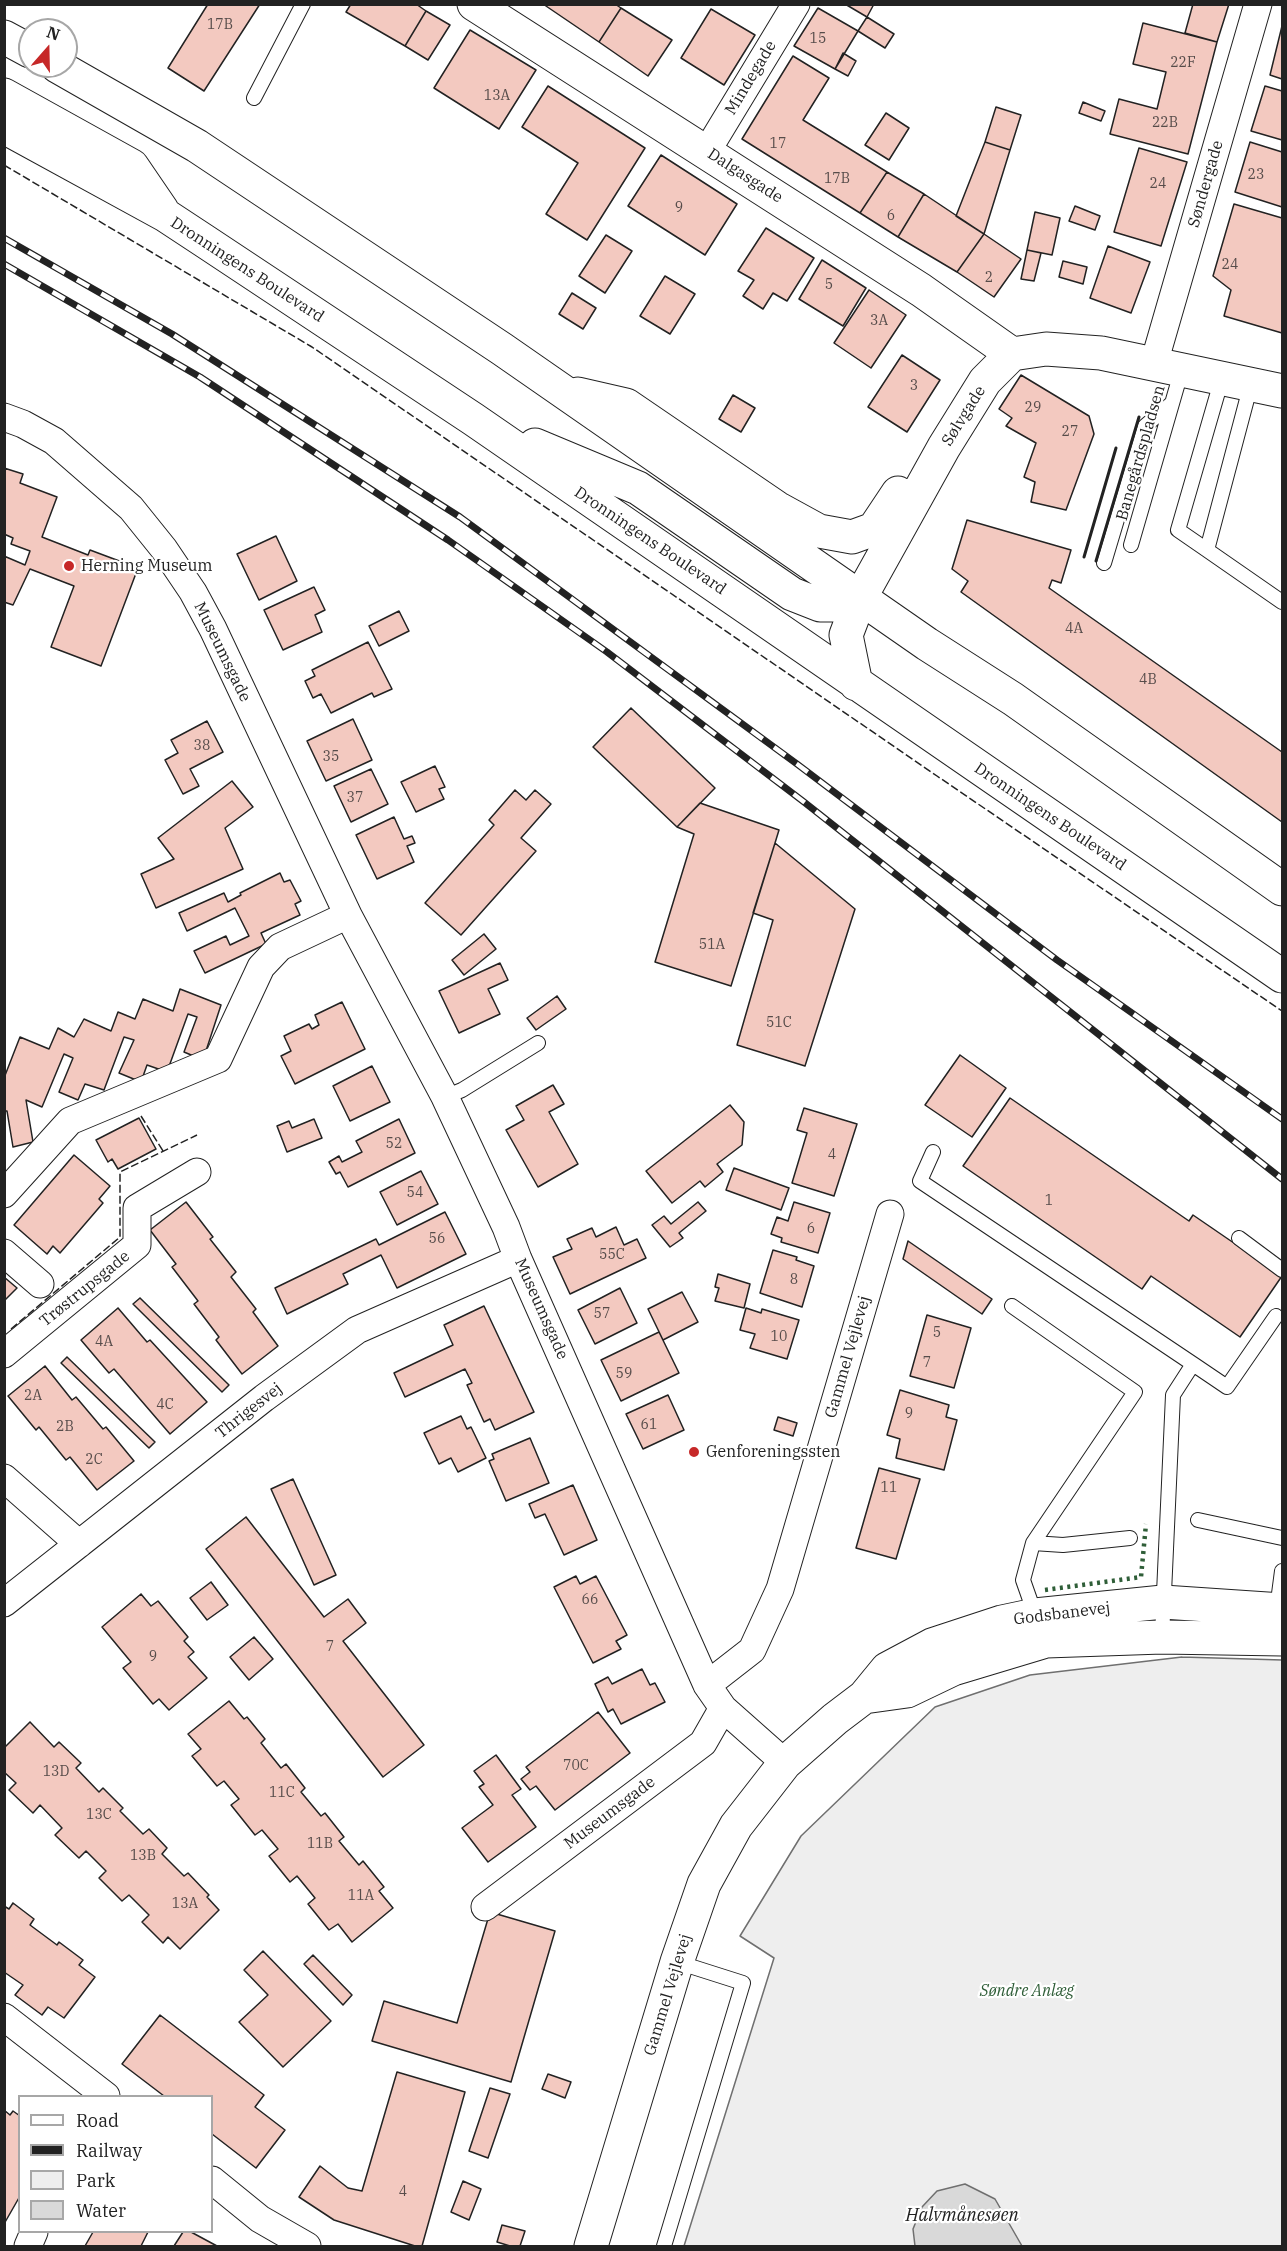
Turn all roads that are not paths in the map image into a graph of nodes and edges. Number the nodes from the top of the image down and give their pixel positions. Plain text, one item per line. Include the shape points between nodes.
1 (303, 4) edge
2 (474, 4) edge
3 (796, 4) edge
4 (1258, 4) edge
5 (4, 37) edge
6 (18, 45) edge
7 (78, 78) edge
8 (4, 95) edge
9 (254, 99) dead end
10 (4, 127) edge
11 (706, 151) junction
12 (165, 215) junction
13 (1012, 354) junction
14 (1168, 366) junction
15 (1237, 381) junction
16 (560, 389) junction
17 (1282, 391) edge
18 (1172, 403) junction
19 (4, 417) edge
20 (472, 419) junction
21 (944, 447) junction
22 (1131, 545) dead end
23 (1207, 550) junction
24 (1104, 563) dead end
25 (860, 598) junction
26 (1282, 602) edge
27 (856, 684) junction
28 (1282, 888) edge
29 (348, 915) junction
30 (1253, 956) junction
31 (1282, 969) edge
32 (1282, 976) edge
33 (538, 1043) dead end
34 (445, 1097) junction
35 (933, 1152) dead end
36 (197, 1172) dead end
37 (4, 1194) edge
38 (890, 1214) dead end
39 (1239, 1238) dead end
40 (4, 1253) edge
41 (518, 1259) junction
42 (1282, 1270) edge
43 (40, 1284) dead end
44 (1012, 1306) dead end
45 (1276, 1316) dead end
46 (4, 1354) edge
47 (1193, 1364) junction
48 (4, 1478) edge
49 (1198, 1520) dead end
50 (1282, 1538) edge
51 (1130, 1539) dead end
52 (1033, 1543) junction
53 (80, 1544) junction
54 (1282, 1571) edge
55 (1163, 1602) junction
56 (4, 1603) edge
57 (1277, 1624) edge
58 (1041, 1628) junction
59 (1162, 1637) junction
60 (707, 1685) junction
61 (723, 1708) junction
62 (785, 1762) junction
63 (485, 1906) dead end
64 (677, 1962) junction
65 (4, 2017) edge
66 (103, 2095) edge
67 (213, 2181) edge
68 (34, 2233) edge
69 (28, 2247) edge
70 (307, 2247) edge
71 (591, 2247) edge
72 (664, 2247) edge

1 - 9 lane
2 - 11 main road, Dalgasgade
3 - 11 street, Mindegade
4 - 14 street, Søndergade
5 - 6 main road
7 - 16 main road via 197,146
8 - 12 main road via 132,166
10 - 12 main road, Dronningens Boulevard
11 - 13 main road, Dalgasgade via 921,290
12 - 20 main road, Dronningens Boulevard
13 - 14 main road via 1047,349 1101,353
13 - 21 main road, Sølvgade via 985,381
14 - 15 main road
14 - 18 lane, Banegårdspladsen
15 - 17 main road
15 - 23 lane
15 - 23 lane via 1178,531
16 - 21 main road via 626,405 777,508 819,531 852,537 874,529 916,471
16 - 25 main road
18 - 22 lane, Banegårdspladsen
18 - 24 lane via 1145,426
19 - 29 street, Museumsgade via 54,441 131,508 187,583 213,629
20 - 25 main road via 638,488 792,594 820,605 839,605
20 - 27 main road, Dronningens Boulevard
21 - 25 main road, Sølvgade
23 - 26 lane
25 - 27 main road, Sølvgade via 846,635
25 - 28 main road via 1013,699
27 - 30 main road, Dronningens Boulevard
29 - 34 street, Museumsgade
29 - 37 street via 280,947 261,967 218,1059 70,1121
30 - 31 main road
30 - 32 main road, Dronningens Boulevard
33 - 34 lane
34 - 41 street, Museumsgade
35 - 47 lane via 920,1181
36 - 46 street, Trøstrupsgade via 137,1208 137,1245
38 - 60 street, Gammel Vejlevej via 780,1589 752,1650
39 - 42 lane
40 - 43 street
41 - 53 street, Thrigesvej via 357,1330 264,1398
41 - 60 street, Museumsgade
44 - 52 lane via 1135,1392
45 - 47 lane via 1227,1387
47 - 55 lane via 1173,1395
48 - 53 street
49 - 50 lane
51 - 52 lane via 1063,1545
52 - 58 lane via 1023,1580
53 - 56 street, Thrigesvej
54 - 57 lane
55 - 57 main road, Godsbanevej
55 - 58 main road, Godsbanevej
55 - 59 lane
57 - 59 main road, Godsbanevej
58 - 59 main road, Godsbanevej
58 - 62 main road, Godsbanevej via 907,1691 864,1697
60 - 61 street, Museumsgade
61 - 62 street, Museumsgade
61 - 63 street, Museumsgade via 703,1743
62 - 64 main road, Gammel Vejlevej via 735,1826 704,1884
64 - 71 main road, Gammel Vejlevej
64 - 72 lane via 743,1983
65 - 66 street
67 - 70 street via 260,2219
68 - 69 street

